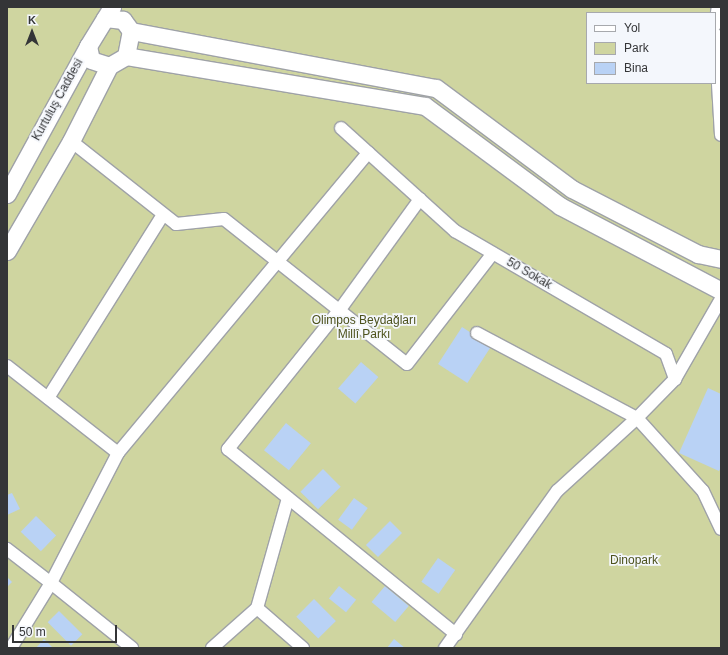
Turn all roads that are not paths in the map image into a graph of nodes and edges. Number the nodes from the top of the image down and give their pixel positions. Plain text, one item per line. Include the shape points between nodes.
1 (718, 7) edge
2 (118, 17) edge
3 (716, 18) edge
4 (88, 46) junction
5 (716, 51) edge
6 (126, 56) junction
7 (108, 66) junction
8 (341, 128) dead end
9 (721, 135) edge
10 (71, 141) junction
11 (368, 153) junction
12 (7, 194) edge
13 (420, 199) junction
14 (163, 215) junction
15 (7, 251) edge
16 (493, 253) junction
17 (721, 259) edge
18 (278, 262) junction
19 (720, 293) edge
20 (339, 310) junction
21 (477, 333) dead end
22 (7, 366) edge
23 (675, 379) junction
24 (48, 398) junction
25 (637, 418) junction
26 (118, 453) junction
27 (288, 498) junction
28 (721, 529) edge
29 (7, 549) edge
30 (51, 583) junction
31 (257, 608) junction
32 (456, 634) junction
33 (11, 648) edge
34 (132, 648) edge
35 (212, 648) edge
36 (303, 648) edge
37 (445, 648) edge

1 - 3 street
2 - 4 street, Kurtuluş Caddesi
2 - 6 street
2 - 17 street via 436,88 572,189 698,254
4 - 7 street via 91,60
4 - 12 street, Kurtuluş Caddesi
5 - 9 street
6 - 7 street
6 - 19 street via 425,106 560,206
7 - 10 street
8 - 11 street, 50 Sokak
10 - 14 street
10 - 15 street
11 - 13 street, 50 Sokak
11 - 18 street
13 - 16 street, 50 Sokak via 455,231
13 - 20 street
14 - 18 street via 176,224 224,219
14 - 24 street
16 - 20 street via 407,364
16 - 23 street, 50 Sokak via 666,354
17 - 19 street via 714,269
18 - 20 street
18 - 26 street
19 - 23 street
20 - 27 street via 228,449
21 - 25 street
22 - 24 street
23 - 25 street
24 - 26 street
25 - 28 street via 703,491
25 - 32 street via 557,491
26 - 30 street
27 - 31 street
27 - 32 street
29 - 30 street
30 - 33 street
30 - 34 street
31 - 35 street
31 - 36 street
32 - 37 street

